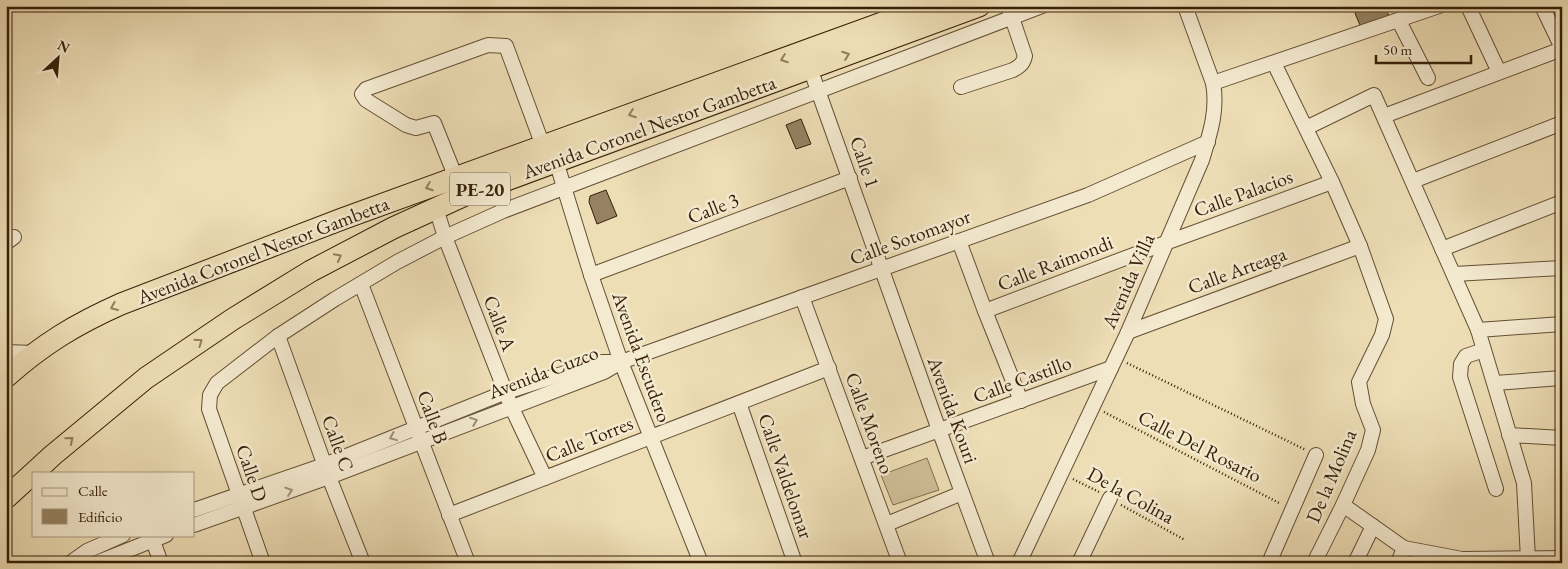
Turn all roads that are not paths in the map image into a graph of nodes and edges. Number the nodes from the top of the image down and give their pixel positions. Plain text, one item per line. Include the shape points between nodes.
1 (929, 6) edge
2 (978, 6) edge
3 (1042, 6) edge
4 (1185, 6) edge
5 (1438, 6) edge
6 (1468, 6) edge
7 (1542, 6) edge
8 (1422, 9) edge
9 (1010, 12) edge
10 (1399, 21) junction
11 (1562, 48) edge
12 (1274, 63) junction
13 (810, 68) junction
14 (1498, 72) junction
15 (1428, 78) dead end
16 (1213, 83) junction
17 (961, 86) dead end
18 (819, 92) junction
19 (1384, 116) junction
20 (1562, 123) edge
21 (1306, 128) junction
22 (1208, 142) junction
23 (550, 154) junction
24 (456, 178) junction
25 (850, 178) junction
26 (1413, 181) junction
27 (1332, 182) junction
28 (564, 187) junction
29 (1562, 202) edge
30 (436, 208) junction
31 (445, 237) junction
32 (959, 241) junction
33 (1168, 242) junction
34 (1360, 246) junction
35 (1442, 250) junction
36 (1562, 268) edge
37 (881, 270) junction
38 (1454, 274) junction
39 (591, 275) junction
40 (361, 284) junction
41 (802, 297) junction
42 (985, 311) junction
43 (1562, 324) edge
44 (1478, 330) junction
45 (1128, 332) junction
46 (278, 336) junction
47 (1484, 350) junction
48 (6, 352) edge
49 (34, 353) junction
50 (621, 362) junction
51 (1114, 363) junction
52 (829, 368) junction
53 (6, 377) edge
54 (1562, 378) edge
55 (1495, 383) junction
56 (506, 392) junction
57 (1021, 400) junction
58 (739, 403) junction
59 (512, 406) junction
60 (416, 428) junction
61 (938, 430) junction
62 (1509, 435) junction
63 (650, 436) junction
64 (1562, 438) edge
65 (421, 442) junction
66 (1316, 455) road end
67 (862, 458) junction
68 (327, 471) junction
69 (35, 472) edge
70 (32, 474) edge
71 (545, 478) junction
72 (1496, 489) dead end
73 (962, 494) junction
74 (6, 498) edge
75 (1110, 498) road end
76 (241, 500) junction
77 (1343, 505) junction
78 (195, 510) edge
79 (449, 515) junction
80 (195, 524) edge
81 (887, 524) junction
82 (1373, 526) junction
83 (120, 536) edge
84 (151, 538) edge
85 (1404, 548) junction
86 (1562, 558) edge
87 (1526, 561) edge
88 (98, 562) edge
89 (792, 562) edge
90 (70, 563) edge
91 (161, 563) edge
92 (263, 563) edge
93 (363, 563) edge
94 (468, 563) edge
95 (701, 563) edge
96 (900, 563) edge
97 (988, 563) edge
98 (1019, 563) edge
99 (1079, 563) edge
100 (1269, 563) edge
101 (1314, 563) edge
102 (1355, 563) edge
103 (1398, 563) edge

1 -> 23 highway, Avenida Coronel Nestor Gambetta / PE-20
13 -> 2 highway, Avenida Coronel Nestor Gambetta / PE-20
3 - 9 street
4 - 16 street, Avenida Villa
5 - 8 street
6 - 14 street
7 - 11 street
8 - 10 street
9 - 17 street via 1024,61 1013,70
9 - 18 street
10 - 12 street
10 - 15 street
11 - 14 street
12 - 16 street
12 - 21 street
13 - 18 street, Calle 1
13 - 23 highway, Avenida Coronel Nestor Gambetta / PE-20
14 - 19 street
16 - 22 street, Avenida Villa via 1215,109
18 - 25 street, Calle 1
18 - 28 street
19 - 21 street via 1374,95
19 - 26 street
20 - 26 street
21 - 27 street
22 - 32 street, Calle Sotomayor via 1088,195
22 - 33 street, Avenida Villa
23 - 24 highway, Avenida Coronel Nestor Gambetta / PE-20
23 - 24 street, Avenida Escudero via 506,46 488,45 366,89 362,94 366,100 406,125 416,128 434,124
23 - 28 street, Avenida Escudero
23 - 30 highway, Avenida Coronel Nestor Gambetta / PE-20
24 -> 49 highway, Avenida Coronel Nestor Gambetta / PE-20 via 342,218 121,304 88,318
25 - 37 street, Calle 1
25 - 39 street, Calle 3
26 - 35 street
27 - 33 street, Calle Palacios
27 - 34 street
28 - 31 street
28 - 39 street, Avenida Escudero
29 - 35 street
30 - 31 street, Calle A
69 -> 30 highway, Avenida Coronel Nestor Gambetta / PE-20 via 138,384 226,324 311,271
31 - 40 street
31 - 56 street, Calle A
32 - 37 street, Calle Sotomayor
32 - 42 street
33 - 42 street, Calle Raimondi
33 - 45 street, Avenida Villa
34 - 45 street, Calle Arteaga
34 - 77 street, De la Molina via 1386,320 1359,382 1373,430 1368,450
35 - 38 street
36 - 38 street
37 - 41 street, Calle Sotomayor
37 - 61 street, Avenida Kouri
38 - 44 street
39 - 50 street, Avenida Escudero
40 - 46 street
40 - 60 street, Calle B
41 - 50 street, Calle Sotomayor
41 - 52 street, Calle Moreno
42 - 57 street
43 - 44 street
44 - 47 street
45 - 51 street, Avenida Villa
46 - 68 street, Calle C
46 - 76 street, Calle D via 217,383 210,396 209,409
47 - 55 street
47 - 72 street via 1466,356 1461,364 1460,377
48 - 49 street
49 - 53 highway, Avenida Coronel Nestor Gambetta / PE-20
50 - 56 street, Avenida Cuzco via 600,362
50 - 59 street, Avenida Cuzco via 604,372
50 - 63 street, Avenida Escudero
51 - 57 street, Calle Castillo
51 - 98 street, Avenida Villa
52 - 58 street, Calle Torres
52 - 67 street, Calle Moreno
54 - 55 street
55 - 62 street
56 - 59 street, Calle A
56 - 60 street, Avenida Cuzco
57 - 61 street, Calle Castillo
58 - 63 street, Calle Torres
58 - 89 street, Calle Valdelomar
65 -> 59 street, Avenida Cuzco
59 - 71 street, Calle A
60 - 65 street, Calle B
60 -> 68 street, Avenida Cuzco
61 - 67 street, Calle Castillo
61 - 73 street, Avenida Kouri
62 - 64 street
62 - 87 street via 1524,483
63 - 71 street, Calle Torres
63 - 95 street, Avenida Escudero
65 - 68 street, Avenida Cuzco
65 - 79 street, Calle B
66 - 100 street
67 - 81 street, Calle Moreno
68 - 76 street, Avenida Cuzco
68 - 93 street, Calle C
74 -> 70 highway, Avenida Coronel Nestor Gambetta / PE-20
71 - 79 street, Calle Torres
73 - 81 street
73 - 97 street, Avenida Kouri
75 - 99 street
76 - 78 street, Avenida Cuzco
76 - 80 street, Avenida Cuzco
76 - 92 street, Calle D
77 - 82 street
77 - 101 street, De la Molina
79 - 94 street, Calle B
81 - 96 street, Calle Moreno
82 - 85 street
82 - 102 street
83 - 90 street
84 - 88 street
84 - 91 street
85 - 87 street via 1462,559
85 - 103 street
86 - 87 street

